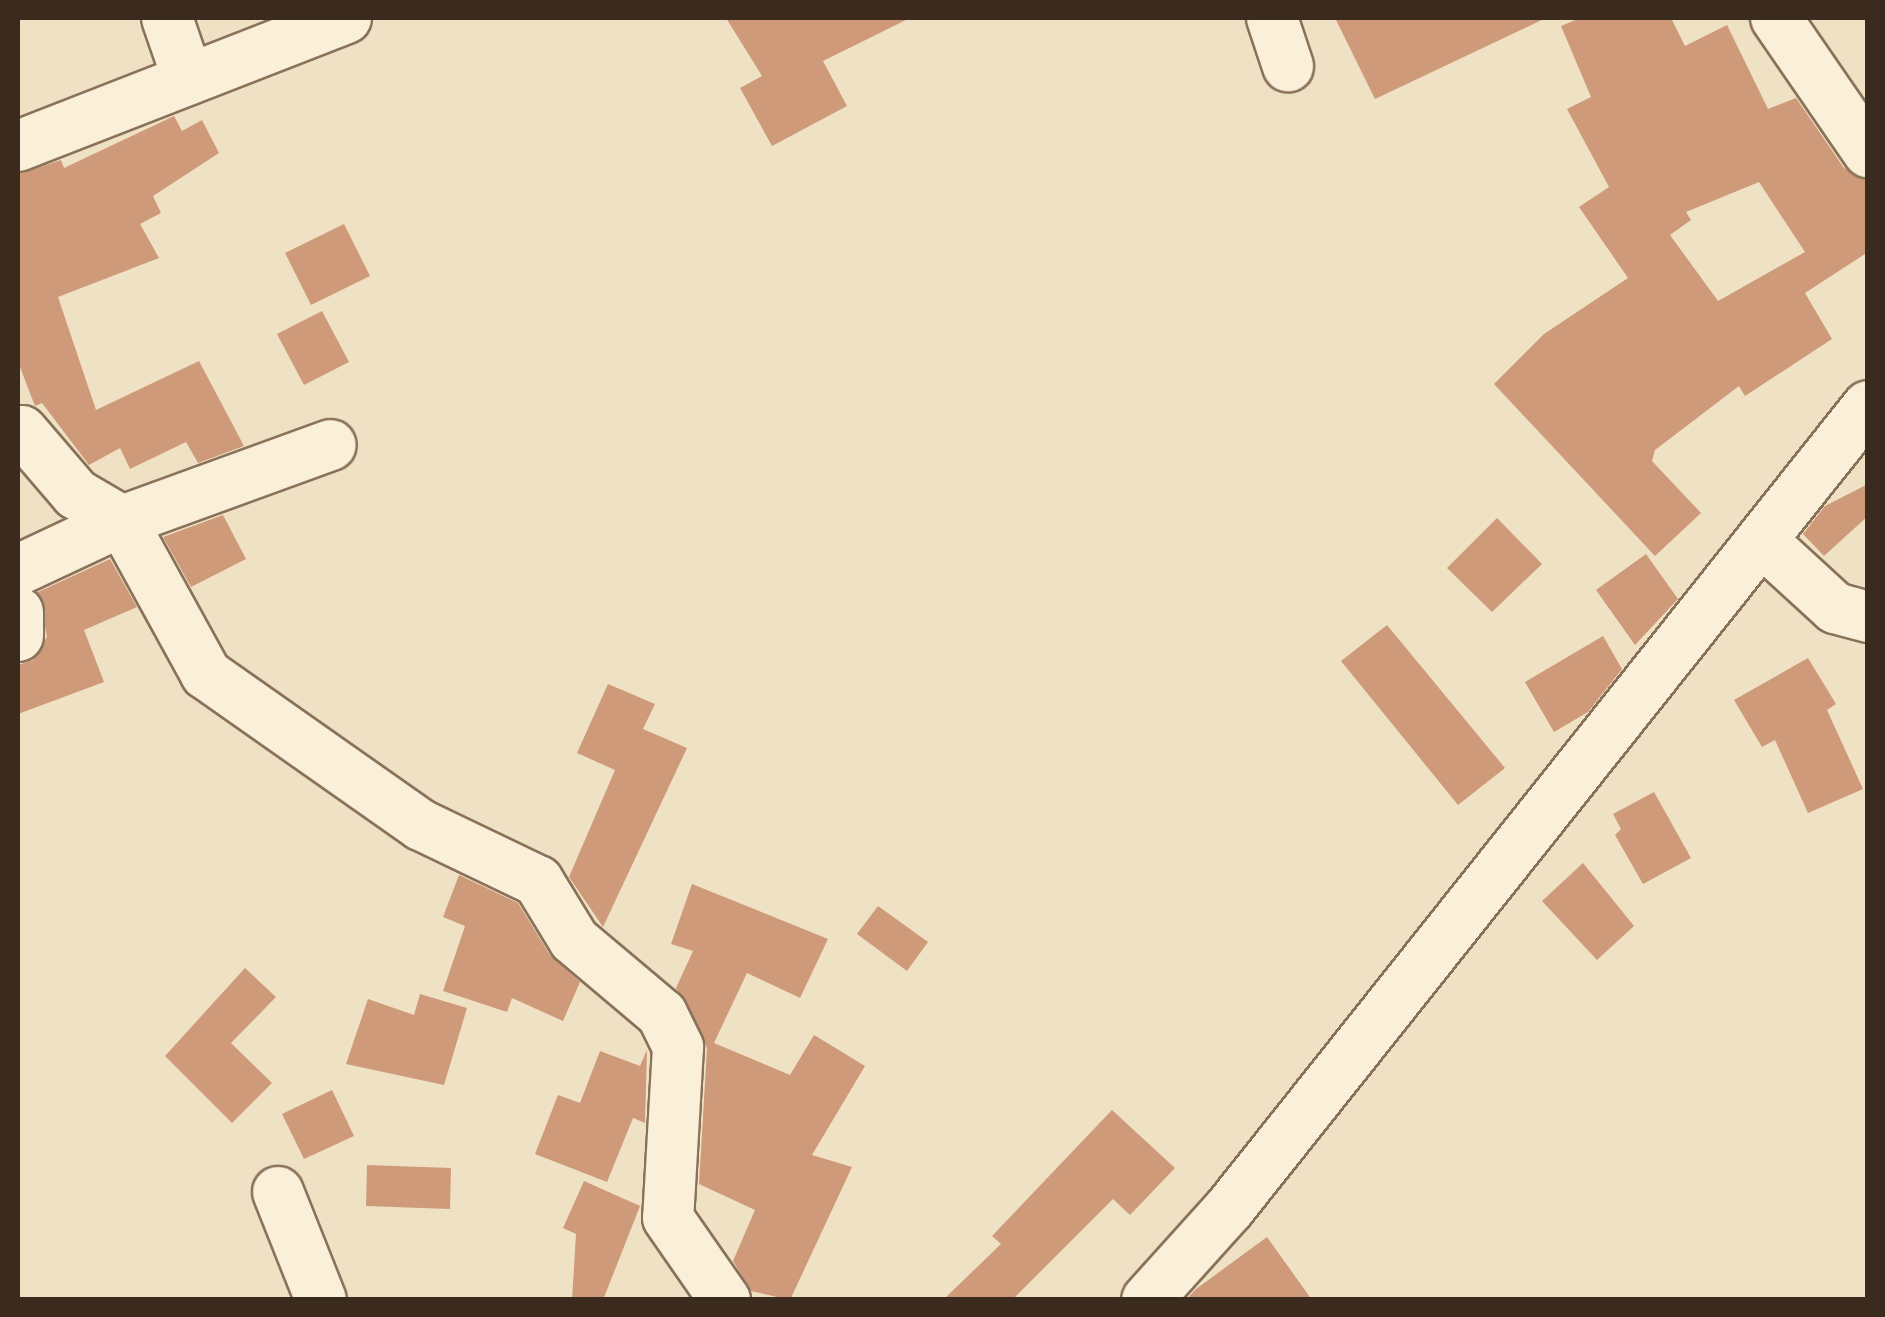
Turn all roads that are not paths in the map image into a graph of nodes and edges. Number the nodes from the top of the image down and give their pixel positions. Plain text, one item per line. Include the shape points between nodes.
1 (166, 18) edge
2 (346, 18) edge
3 (1272, 18) edge
4 (1776, 18) edge
5 (1288, 66) dead end
6 (188, 78) junction
7 (1850, 89) edge
8 (18, 146) edge
9 (1868, 152) edge
10 (1868, 406) edge
11 (19, 429) edge
12 (331, 445) dead end
13 (122, 520) junction
14 (1762, 541) junction
15 (18, 570) edge
16 (18, 612) edge
17 (1868, 618) edge
18 (18, 636) edge
19 (278, 1192) dead end
20 (321, 1300) edge
21 (726, 1300) edge
22 (1147, 1300) edge

1 - 6 street
2 - 6 street
3 - 5 street
4 - 7 street
6 - 8 street
7 - 9 street
10 - 14 street
11 - 13 street via 76,494
12 - 13 street
13 - 15 street
13 - 21 street via 206,674 421,825 538,881 553,894 574,940 634,983 662,1014 678,1047 668,1218
14 - 17 street via 1835,608
14 - 22 street via 1229,1209
16 - 18 street
19 - 20 street

